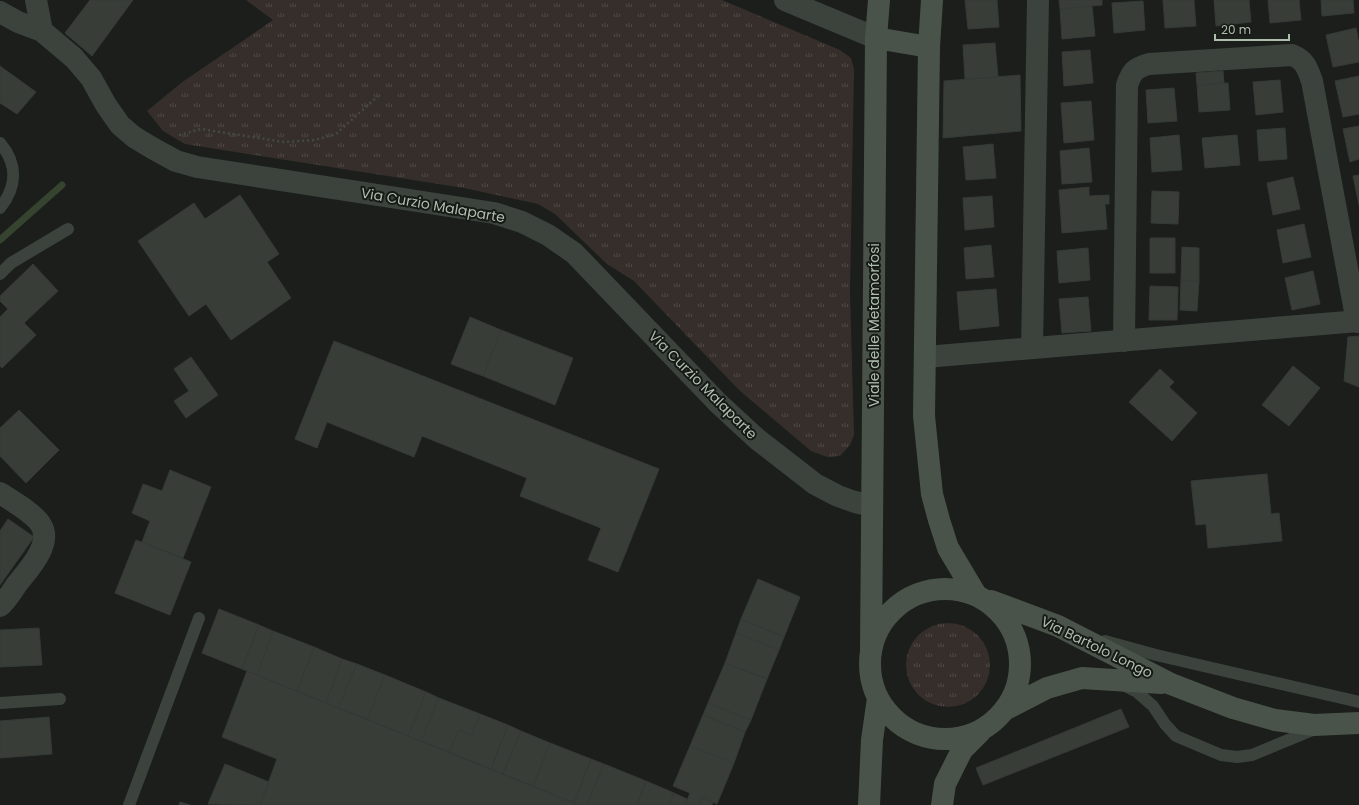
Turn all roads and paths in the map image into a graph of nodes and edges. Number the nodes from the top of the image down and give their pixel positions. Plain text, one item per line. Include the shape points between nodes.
1 (36, 0) edge
2 (785, 0) edge
3 (879, 0) edge
4 (932, 0) edge
5 (1038, 0) edge
6 (0, 12) edge
7 (42, 31) junction
8 (876, 38) junction
9 (929, 47) junction
10 (378, 96) dead end
11 (0, 143) edge
12 (154, 149) junction
13 (0, 208) edge
14 (68, 228) dead end
15 (0, 274) edge
16 (1358, 322) edge
17 (1124, 340) junction
18 (1032, 348) junction
19 (925, 357) junction
20 (0, 493) edge
21 (872, 506) junction
22 (976, 595) junction
23 (0, 606) edge
24 (199, 618) dead end
25 (1058, 626) junction
26 (871, 650) junction
27 (1111, 680) junction
28 (1171, 684) junction
29 (878, 698) junction
30 (60, 699) dead end
31 (0, 702) edge
32 (1359, 702) edge
33 (1004, 710) junction
34 (1359, 723) edge
35 (1327, 724) junction
36 (983, 729) junction
37 (129, 805) edge
38 (869, 805) edge
39 (942, 805) edge

1 - 7 street
2 - 8 street
3 - 8 street, Viale delle Metamorfosi
4 - 9 street
5 - 18 street
6 - 7 street, Via Curzio Malaparte
7 - 12 street, Via Curzio Malaparte via 74,58 91,78 120,125
8 - 9 street
8 - 21 street, Viale delle Metamorfosi
9 - 19 street
10 - 12 path via 336,134 315,140 284,142 201,129 180,135
11 - 13 lane via 11,159 14,169 7,200
12 - 21 street, Via Curzio Malaparte via 176,161 197,167 494,213 522,222 548,235 574,253 718,403 757,439 815,484 838,496
14 - 15 lane via 11,263
16 - 17 street
16 - 17 street via 1312,81 1306,65 1292,55 1150,64 1138,67 1131,74 1127,85
17 - 18 street
18 - 19 street
19 - 22 street via 924,416 932,494 948,548
20 - 23 street via 38,520 44,534 39,555
21 - 26 street, Viale delle Metamorfosi
22 - 25 street, Via Bartolo Longo
22 - 26 street via 947,588 922,592 903,602 890,613 879,628
22 - 33 street via 995,608 1006,620 1015,637 1020,663 1019,677
24 - 37 lane
25 - 28 street, Via Bartolo Longo
25 - 32 lane via 1134,649
26 - 29 street, Viale delle Metamorfosi via 870,675
27 - 28 street, Via Bartolo Longo
27 - 33 street, Via Bartolo Longo via 1082,678 1046,688
27 - 35 lane via 1137,692 1153,706 1164,724 1176,736 1221,755 1252,755
28 - 35 street, Via Bartolo Longo via 1233,708 1275,720
29 - 36 street via 893,718 918,734 947,739 959,738
29 - 38 street via 872,740
30 - 31 lane
33 - 36 street
34 - 35 street, Via Bartolo Longo
36 - 39 street via 962,750 945,784

